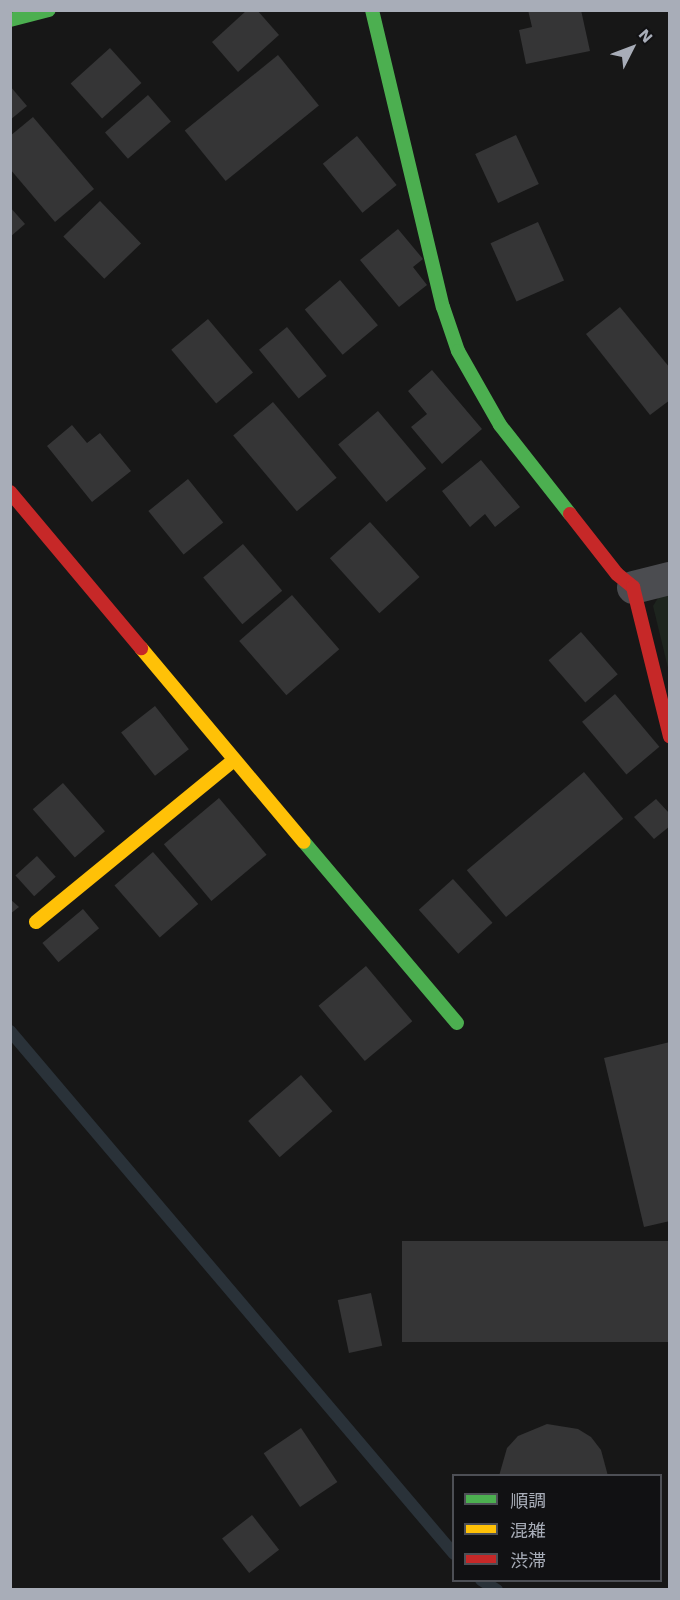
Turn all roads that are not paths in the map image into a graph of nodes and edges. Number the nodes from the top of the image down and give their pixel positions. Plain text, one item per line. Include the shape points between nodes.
1 (49, 10) edge
2 (372, 10) edge
3 (10, 20) edge
4 (10, 492) edge
5 (669, 578) edge
6 (633, 587) junction
7 (669, 737) edge
8 (234, 760) junction
9 (36, 922) dead end
10 (457, 1023) dead end

1 - 3 street
2 - 6 street via 443,307 458,351 500,425 617,574
4 - 8 street
5 - 6 street
6 - 7 street
8 - 9 street
8 - 10 street

